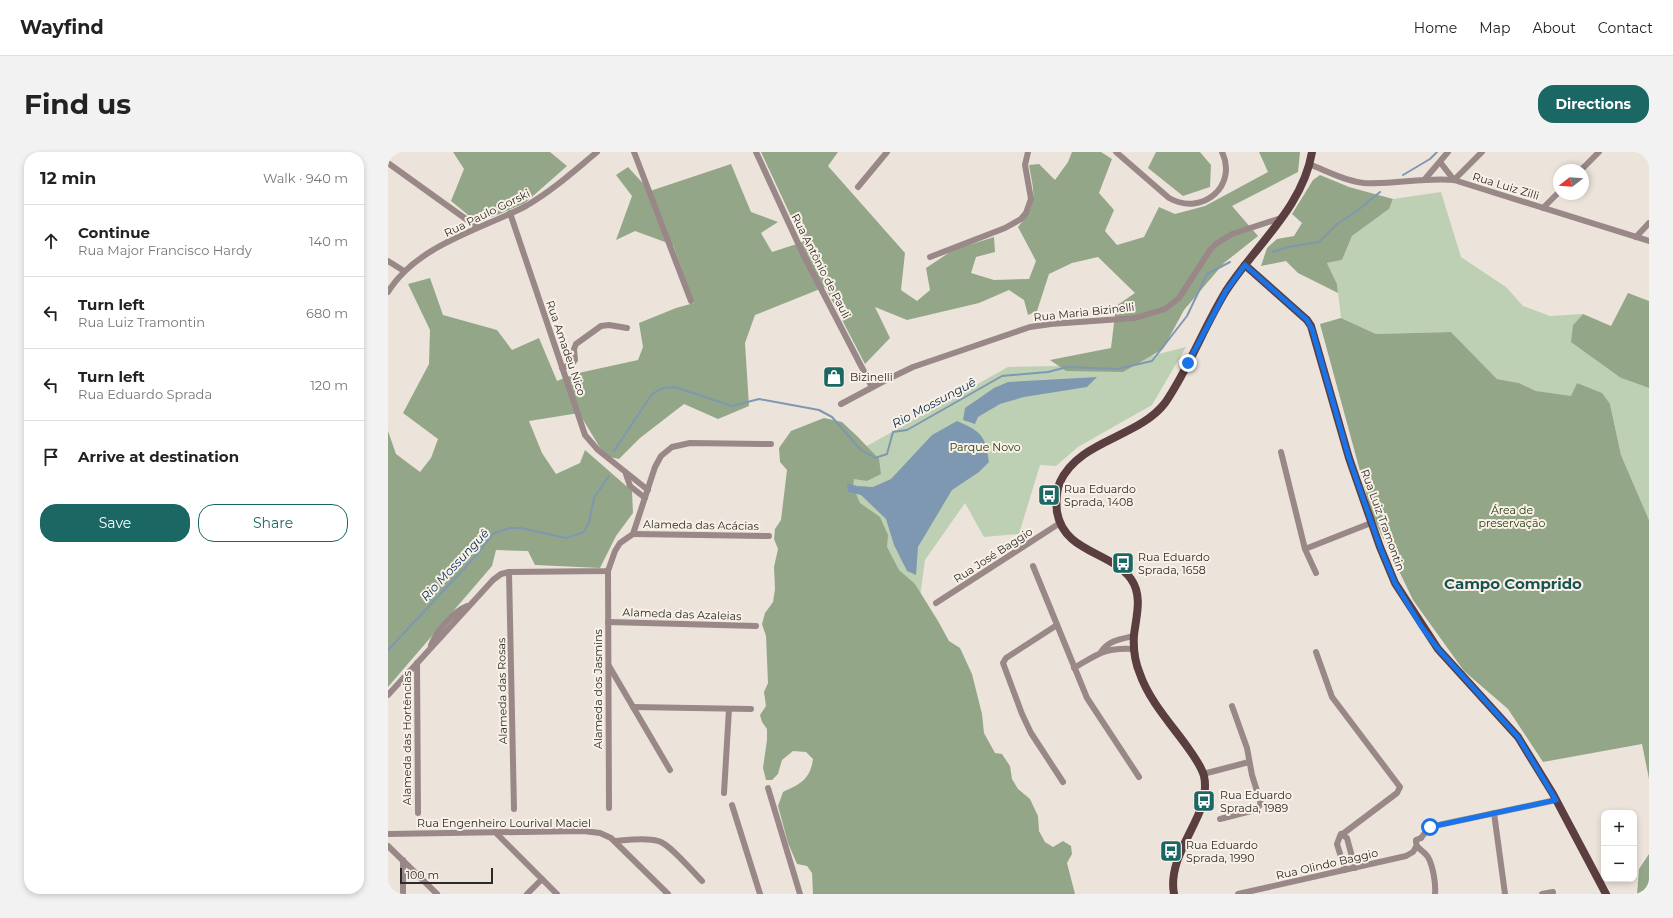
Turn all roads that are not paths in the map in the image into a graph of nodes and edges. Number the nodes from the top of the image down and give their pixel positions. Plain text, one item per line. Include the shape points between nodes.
1 (597, 152) edge
2 (634, 152) edge
3 (756, 152) edge
4 (887, 152) edge
5 (1028, 152) edge
6 (1116, 152) edge
7 (1222, 152) edge
8 (1312, 152) edge
9 (1448, 152) edge
10 (1482, 152) edge
11 (1599, 152) edge
12 (1440, 162) junction
13 (388, 163) edge
14 (1309, 164) junction
15 (1587, 164) edge
16 (1425, 179) junction
17 (1454, 180) junction
18 (858, 187) dead end
19 (1553, 198) edge
20 (1543, 208) junction
21 (510, 213) junction
22 (1281, 218) junction
23 (1649, 223) edge
24 (477, 227) junction
25 (1636, 237) junction
26 (1649, 241) edge
27 (930, 257) dead end
28 (388, 261) edge
29 (1245, 265) junction
30 (404, 271) junction
31 (388, 292) edge
32 (691, 301) dead end
33 (627, 328) dead end
34 (562, 368) junction
35 (872, 386) junction
36 (841, 404) dead end
37 (770, 444) dead end
38 (1281, 452) dead end
39 (626, 474) junction
40 (648, 490) junction
41 (645, 498) junction
42 (1060, 523) junction
43 (1371, 523) junction
44 (633, 534) junction
45 (769, 536) dead end
46 (1305, 549) junction
47 (1033, 566) dead end
48 (608, 571) junction
49 (509, 572) junction
50 (1316, 574) dead end
51 (936, 603) dead end
52 (608, 622) junction
53 (1057, 625) junction
54 (756, 626) dead end
55 (1134, 636) junction
56 (1134, 649) junction
57 (1101, 652) junction
58 (1316, 652) dead end
59 (417, 663) junction
60 (608, 665) junction
61 (1074, 668) junction
62 (388, 695) edge
63 (1232, 706) dead end
64 (633, 707) junction
65 (729, 709) junction
66 (752, 709) dead end
67 (1249, 762) junction
68 (670, 770) dead end
69 (1204, 776) junction
70 (1139, 777) dead end
71 (1063, 782) dead end
72 (768, 788) dead end
73 (724, 793) dead end
74 (1556, 800) junction
75 (732, 805) dead end
76 (609, 808) dead end
77 (514, 809) dead end
78 (418, 813) dead end
79 (1494, 813) junction
80 (1220, 819) dead end
81 (495, 832) junction
82 (388, 834) edge
83 (1341, 834) junction
84 (614, 841) junction
85 (388, 846) edge
86 (1416, 847) junction
87 (403, 860) junction
88 (1355, 868) junction
89 (1345, 870) junction
90 (542, 879) junction
91 (702, 881) dead end
92 (1553, 892) dead end
93 (403, 894) edge
94 (437, 894) edge
95 (527, 894) edge
96 (557, 894) edge
97 (668, 894) edge
98 (760, 894) edge
99 (800, 894) edge
100 (1174, 894) edge
101 (1238, 894) edge
102 (1435, 894) edge
103 (1505, 894) edge
104 (1542, 894) edge
105 (1606, 894) edge

1 - 21 street, Rua Paulo Gorski via 549,191
2 - 32 street
3 - 35 street, Rua Antônio de Pauli via 803,254
4 - 18 street
5 - 27 street via 1025,166 1030,199 1026,213 1021,219 1005,228
6 - 7 street via 1169,198 1184,204 1194,204 1218,191 1223,181 1225,164
8 - 14 main road
9 - 12 street
10 - 17 street
11 - 15 street
12 - 16 street
12 - 17 street
13 - 24 street
14 - 16 street, Rua Luiz Zilli via 1365,183
14 - 22 main road via 1296,194
16 - 17 street, Rua Luiz Zilli
17 - 20 street, Rua Luiz Zilli
19 - 20 street
20 - 25 street, Rua Luiz Zilli
21 - 24 street, Rua Paulo Gorski
21 - 34 street, Rua Amadeu Nico
22 - 29 main road
22 - 35 street, Rua Maria Bizinelli via 1232,234 1217,242 1179,298 1165,309 1135,318 1030,327 914,367
23 - 25 street
24 - 30 street, Rua Paulo Gorski
25 - 26 street, Rua Luiz Zilli
28 - 30 street
29 - 42 main road via 1226,291 1171,394 1159,411 1090,452 1064,475 1056,499
29 - 43 main road, Rua Luiz Tramontin via 1311,326 1347,452
30 - 31 street, Rua Paulo Gorski
33 - 34 street via 601,326 576,344 575,360
34 - 39 street, Rua Amadeu Nico via 587,440
35 - 36 street, Rua Maria Bizinelli
37 - 40 street via 677,445 666,450 661,456
38 - 46 street
39 - 40 street, Rua Amadeu Nico
39 - 41 street, Rua Amadeu Nico via 630,486
40 - 41 street
41 - 44 street
42 - 51 street, Rua José Baggio
42 - 55 main road via 1073,540 1119,568 1133,583 1138,604
43 - 46 street
43 - 74 main road, Rua Luiz Tramontin via 1388,569 1421,626 1446,659 1518,737
44 - 45 street, Alameda das Acácias
44 - 48 street, Alameda dos Jasmins via 620,543
46 - 50 street
47 - 53 street
48 - 49 street
48 - 52 street, Alameda dos Jasmins
49 - 59 street via 497,576 470,604 460,609 434,637 429,650
49 - 77 street, Alameda das Rosas
52 - 54 street, Alameda das Azaleias
52 - 60 street, Alameda dos Jasmins
53 - 61 street
53 - 71 street via 1006,658 1003,663 1031,733
55 - 56 main road
55 - 57 street via 1112,641
56 - 57 street via 1118,648
56 - 69 main road via 1137,666 1145,685 1193,755
57 - 61 street
58 - 83 street via 1332,697 1400,787 1398,794
59 - 62 street
59 - 78 street, Alameda das Hortências
60 - 64 street
60 - 76 street, Alameda dos Jasmins
61 - 70 street via 1090,706
63 - 67 street via 1247,748
64 - 65 street
64 - 68 street
65 - 66 street
65 - 73 street
67 - 69 street
67 - 80 street via 1260,804 1255,810
69 - 100 main road via 1203,803 1177,863 1173,877
72 - 99 street
74 - 79 street
74 - 105 main road, Rua Luiz Tramontin
75 - 98 street
79 - 86 street via 1430,827 1422,838 1422,844
79 - 103 street
81 - 82 street, Rua Engenheiro Lourival Maciel
81 - 84 street, Rua Engenheiro Lourival Maciel via 592,831
81 - 90 street
83 - 88 street via 1347,838
83 - 89 street via 1337,844
84 - 91 street via 661,841
84 - 97 street, Rua Engenheiro Lourival Maciel
85 - 87 street
86 - 88 street, Rua Olindo Baggio via 1406,856
86 - 102 street via 1428,856
87 - 93 street
87 - 94 street
88 - 89 street, Rua Olindo Baggio
89 - 101 street, Rua Olindo Baggio
90 - 95 street
90 - 96 street
92 - 104 street

